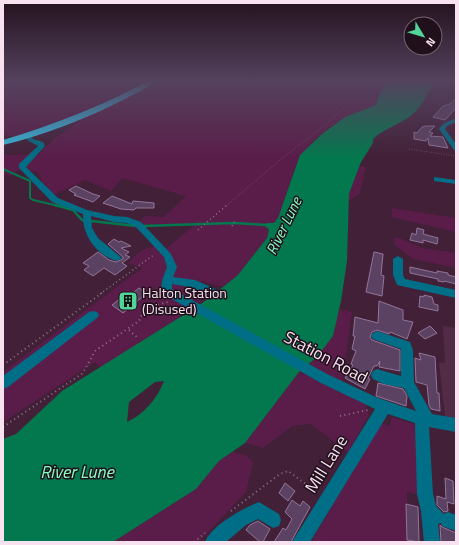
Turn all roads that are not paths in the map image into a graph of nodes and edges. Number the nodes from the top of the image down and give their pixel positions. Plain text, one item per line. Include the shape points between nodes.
1 (101, 106) edge
2 (456, 114) edge
3 (456, 120) edge
4 (27, 136) junction
5 (3, 143) edge
6 (456, 149) edge
7 (437, 179) dead end
8 (456, 182) edge
9 (87, 217) junction
10 (117, 258) dead end
11 (398, 259) dead end
12 (167, 280) junction
13 (456, 294) edge
14 (218, 295) dead end
15 (93, 314) dead end
16 (377, 336) dead end
17 (377, 375) dead end
18 (3, 383) edge
19 (408, 383) junction
20 (383, 409) junction
21 (424, 420) junction
22 (456, 425) edge
23 (442, 518) edge
24 (273, 520) dead end
25 (213, 542) edge
26 (300, 542) edge
27 (432, 542) edge

1 - 4 highway via 69,122
2 - 3 street
3 - 6 street via 445,124 442,129
4 - 5 highway
4 - 9 street via 42,146 22,166 23,168 55,200
7 - 8 street
9 - 10 street via 93,241
9 - 12 street via 127,220 140,226 168,256 172,267
11 - 13 street via 401,286
12 - 14 street via 191,283
12 - 20 street, Station Road via 167,291
15 - 18 street
16 - 19 street via 408,344
17 - 19 street
19 - 21 street via 425,413
20 - 21 street, Station Road
20 - 26 street, Mill Lane
21 - 22 street, Station Road
21 - 23 street via 425,494
23 - 27 street
24 - 25 street via 259,510 240,519

